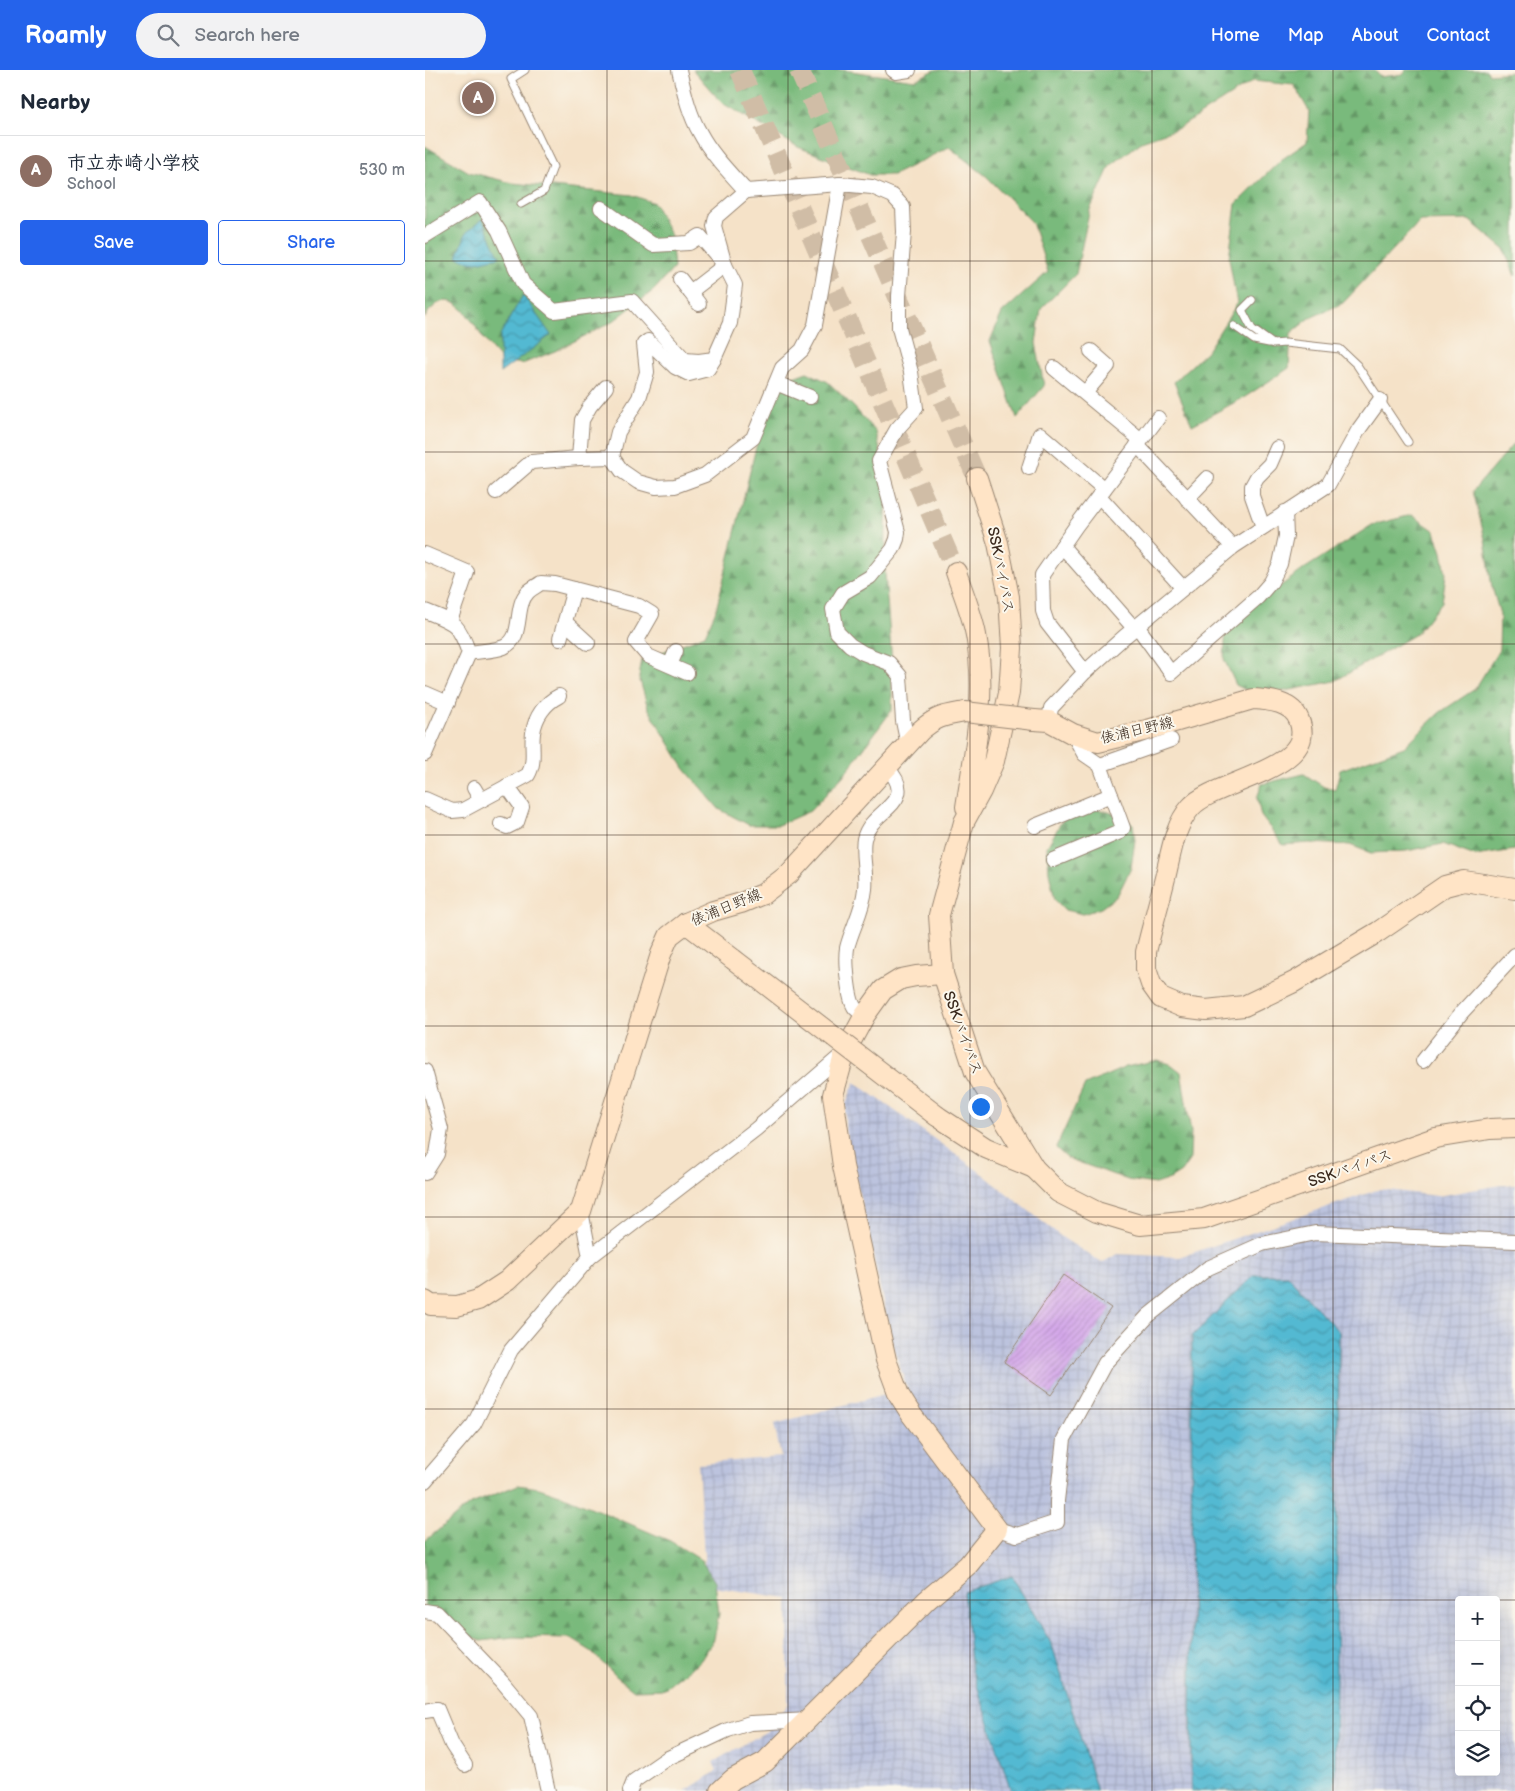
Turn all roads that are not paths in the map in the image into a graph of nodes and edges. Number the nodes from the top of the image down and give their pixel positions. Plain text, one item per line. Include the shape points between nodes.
1 (525, 70) edge
2 (679, 70) edge
3 (893, 70) edge
4 (909, 70) edge
5 (840, 184) junction
6 (746, 191) junction
7 (521, 204) dead end
8 (601, 208) dead end
9 (425, 236) edge
10 (725, 265) junction
11 (680, 278) dead end
12 (690, 292) junction
13 (1252, 300) dead end
14 (699, 304) dead end
15 (1235, 326) dead end
16 (1273, 344) junction
17 (1091, 351) dead end
18 (715, 359) junction
19 (1054, 368) dead end
20 (776, 382) junction
21 (606, 387) dead end
22 (1085, 393) junction
23 (810, 397) dead end
24 (1379, 400) junction
25 (1158, 418) dead end
26 (1408, 442) dead end
27 (1139, 443) junction
28 (1277, 448) dead end
29 (611, 457) junction
30 (579, 458) junction
31 (1029, 468) dead end
32 (977, 478) tunnel mouth
33 (1207, 478) dead end
34 (496, 492) dead end
35 (1101, 492) junction
36 (1187, 499) junction
37 (1285, 512) junction
38 (1263, 527) junction
39 (1062, 546) junction
40 (1233, 547) junction
41 (425, 554) edge
42 (956, 572) tunnel mouth
43 (1183, 588) junction
44 (574, 589) junction
45 (425, 611) edge
46 (450, 621) junction
47 (565, 622) junction
48 (1135, 627) junction
49 (560, 639) dead end
50 (588, 643) dead end
51 (676, 651) dead end
52 (469, 653) junction
53 (670, 665) junction
54 (1085, 672) junction
55 (687, 673) dead end
56 (425, 692) edge
57 (559, 696) dead end
58 (449, 702) junction
59 (1042, 720) junction
60 (1073, 734) junction
61 (1171, 740) dead end
62 (907, 745) junction
63 (425, 754) edge
64 (1100, 765) junction
65 (887, 768) junction
66 (507, 786) junction
67 (1111, 795) junction
68 (425, 798) edge
69 (964, 822) junction
70 (501, 824) dead end
71 (1035, 826) dead end
72 (1053, 860) dead end
73 (1515, 888) edge
74 (686, 923) junction
75 (1515, 955) edge
76 (943, 974) junction
77 (865, 1015) junction
78 (845, 1052) junction
79 (1423, 1060) dead end
80 (425, 1075) edge
81 (1515, 1128) edge
82 (1035, 1168) junction
83 (425, 1173) edge
84 (581, 1211) junction
85 (1515, 1241) edge
86 (590, 1257) junction
87 (425, 1301) edge
88 (425, 1481) edge
89 (997, 1529) junction
90 (425, 1611) edge
91 (425, 1711) edge
92 (809, 1720) junction
93 (465, 1765) dead end
94 (548, 1791) edge
95 (630, 1791) edge
96 (720, 1791) edge

1 - 7 lane via 511,79 553,167 544,191
2 - 6 street via 699,133
3 - 4 street
5 - 6 street
5 - 20 street via 815,325 802,350 782,368
5 - 62 street via 872,187 893,196 903,207 899,328 911,372 916,408 897,429 879,461 898,532 893,548 870,578 843,593 833,608 837,632 863,653 889,663 900,676
6 - 10 street via 716,217 714,226
8 - 10 street via 653,245 689,243 700,236
9 - 18 street via 480,202 499,231 523,284 554,311 632,301 685,360
10 - 12 street
10 - 18 street via 735,285 730,323
11 - 12 street
12 - 14 street
13 - 16 lane via 1241,310 1252,328
15 - 16 lane via 1254,340
16 - 24 lane via 1340,349 1357,365
17 - 22 street via 1108,366
18 - 29 street via 708,369 689,374 675,367 648,341 644,344 647,372 639,398 617,432
19 - 22 street
20 - 23 street
20 - 29 street via 753,438 705,475 675,486 656,487 638,482 622,471
21 - 30 street via 582,420
22 - 27 street
24 - 26 lane
24 - 37 street via 1328,485
25 - 27 street
27 - 35 street
27 - 36 street
28 - 38 street via 1270,464 1252,486 1252,496
29 - 30 street
30 - 34 street via 531,462
31 - 35 street via 1040,434
32 - 69 street, SSKバイパス via 999,543 1009,597 1012,648 1009,693 994,761
33 - 36 street
35 - 39 street
35 - 43 street
36 - 40 street
37 - 38 street
37 - 48 street via 1286,536 1280,564 1271,582 1171,673
38 - 40 street
39 - 48 street
39 - 54 street via 1042,575 1043,611 1047,623
40 - 43 street
41 - 46 street via 467,572
42 - 69 street via 976,634 981,677 977,742
43 - 48 street
44 - 47 street
44 - 52 street via 541,583 527,592 519,612 516,637 510,643 503,648
44 - 53 street via 639,606 652,614 636,642 649,656
45 - 46 street
46 - 52 street via 460,630
47 - 49 street
47 - 50 street
48 - 54 street
51 - 53 street
52 - 58 street
53 - 55 street
54 - 59 street
56 - 58 street
57 - 66 street via 542,710 533,732 533,766 528,774
58 - 63 street
59 - 60 street, 俵浦日野線
59 - 62 street, 俵浦日野線, bridge via 965,712 943,716 933,720
60 - 64 street via 1085,754
60 - 73 street, 俵浦日野線 via 1098,742 1253,699 1286,705 1298,717 1300,743 1290,756 1203,797 1181,822 1146,952 1146,969 1161,998 1182,1007 1206,1010 1243,1006 1294,982 1378,932 1445,886 1464,881
61 - 64 street
62 - 65 street, 俵浦日野線
64 - 67 street
65 - 74 street, 俵浦日野線 via 789,874 770,889
65 - 77 street via 897,778 899,790 894,803 871,823 864,839 866,889 847,949 847,980 855,1008
66 - 68 street via 478,794 463,810 452,811
66 - 70 street via 522,806 517,822 507,827
67 - 71 street
67 - 72 street via 1123,828 1120,832
69 - 76 street, SSKバイパス via 939,915
74 - 82 street, bridge via 937,1116 986,1148
74 - 84 street, 俵浦日野線 via 669,936 661,954
75 - 79 street via 1463,1010
76 - 77 street via 901,979 883,990
76 - 82 street, SSKバイパス via 975,1072
77 - 78 street
78 - 86 street via 755,1129
78 - 89 street via 833,1095 843,1166 885,1360 907,1407
80 - 83 street via 441,1129 437,1154
81 - 82 street, SSKバイパス via 1435,1138 1204,1219 1140,1225 1097,1212 1058,1192
84 - 86 street
84 - 87 street, 俵浦日野線 via 507,1281 478,1300 457,1306 431,1305
85 - 89 street via 1315,1233 1262,1244 1207,1268 1148,1316 1105,1363 1064,1439 1057,1522 1017,1535
86 - 88 street via 511,1350 474,1424
89 - 92 street via 967,1565 927,1600
90 - 94 street via 437,1613 531,1716
91 - 93 street via 437,1709 452,1745
92 - 95 street via 750,1723 728,1730 666,1759 634,1781
92 - 96 street via 765,1762 733,1779

